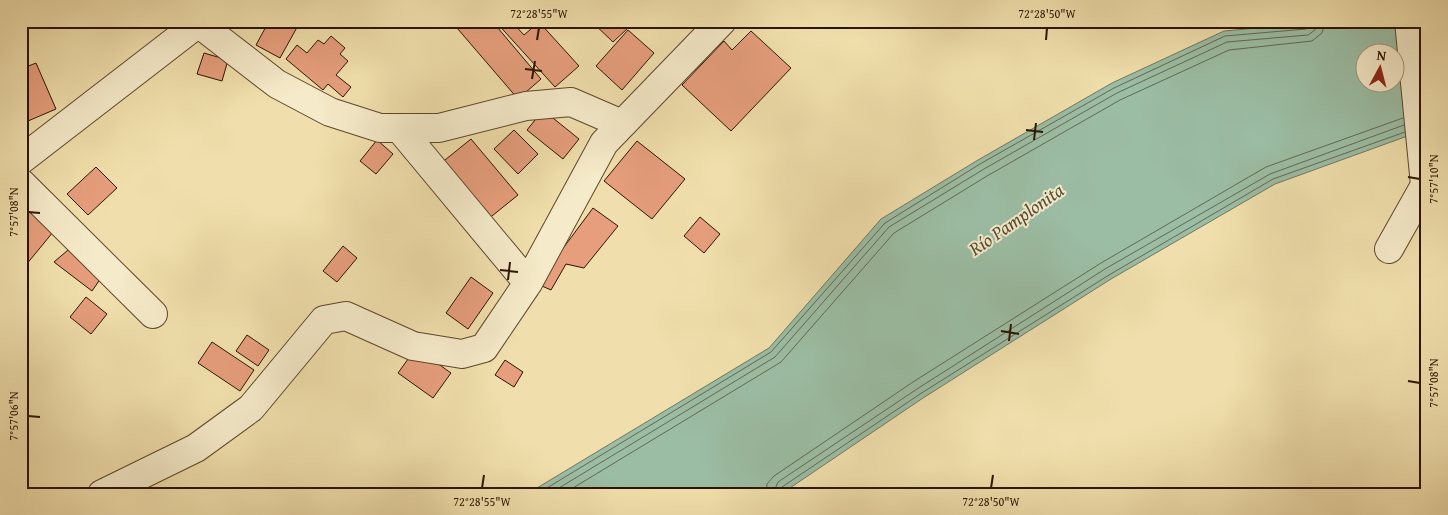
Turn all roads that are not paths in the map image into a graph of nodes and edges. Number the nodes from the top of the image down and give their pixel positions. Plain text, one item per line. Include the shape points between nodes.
1 (722, 21) edge
2 (1409, 21) edge
3 (200, 22) edge
4 (622, 124) junction
5 (400, 129) junction
6 (21, 160) edge
7 (21, 183) edge
8 (1389, 249) dead end
9 (528, 283) junction
10 (153, 314) dead end
11 (102, 494) edge

1 - 4 street
2 - 8 street via 1425,185
3 - 5 street via 278,84 323,108 380,128
3 - 6 street
4 - 5 street via 572,102 526,106 439,128
4 - 9 street via 604,143
5 - 9 street
7 - 10 street
9 - 11 street via 484,348 462,354 413,346 346,316 324,320 250,408 196,448

